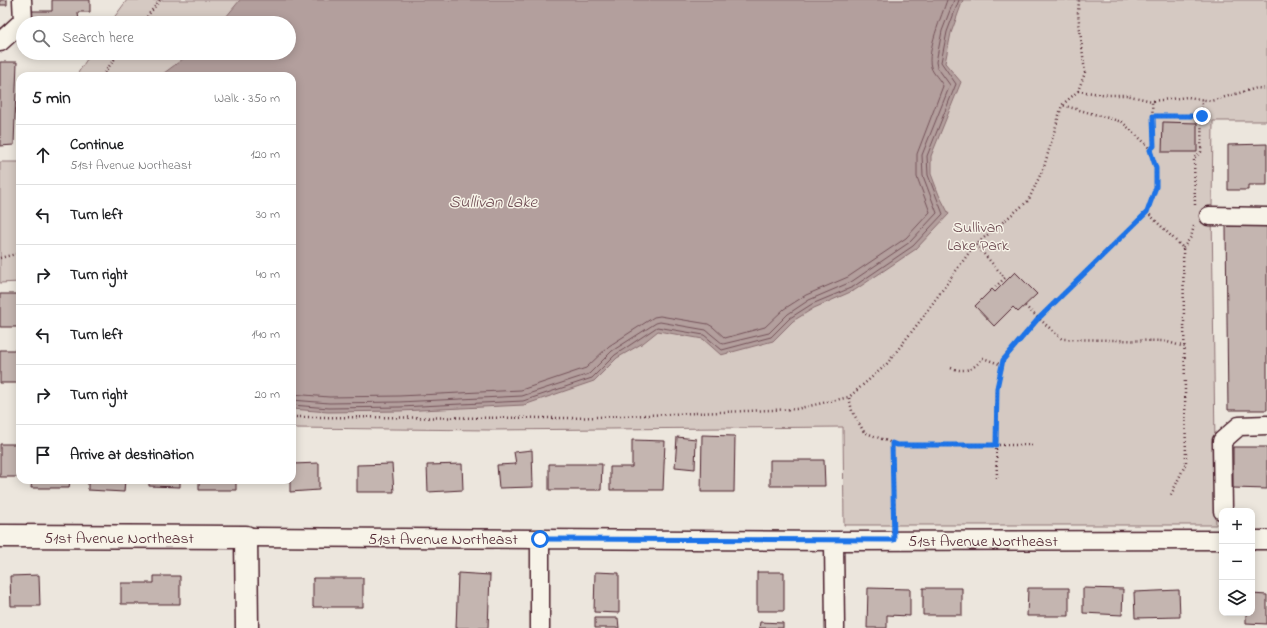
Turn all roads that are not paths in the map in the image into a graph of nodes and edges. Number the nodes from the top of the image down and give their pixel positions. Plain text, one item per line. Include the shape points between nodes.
1 (22, 0) edge
2 (23, 16) edge
3 (16, 27) edge
4 (0, 42) edge
5 (1199, 217) road end
6 (1267, 217) edge
7 (1267, 425) edge
8 (1223, 508) edge
9 (0, 536) edge
10 (246, 537) junction
11 (540, 539) junction
12 (834, 540) junction
13 (1219, 540) edge
14 (1255, 540) edge
15 (1267, 540) edge
16 (248, 628) edge
17 (540, 628) edge
18 (835, 628) edge

1 - 2 street
3 - 4 street
5 - 6 street
7 - 8 street via 1239,426 1222,441
9 - 10 street, 51st Avenue Northeast
10 - 11 street, 51st Avenue Northeast
10 - 16 street
11 - 12 street, 51st Avenue Northeast
11 - 17 street
12 - 13 street, 51st Avenue Northeast
12 - 18 street
14 - 15 street

